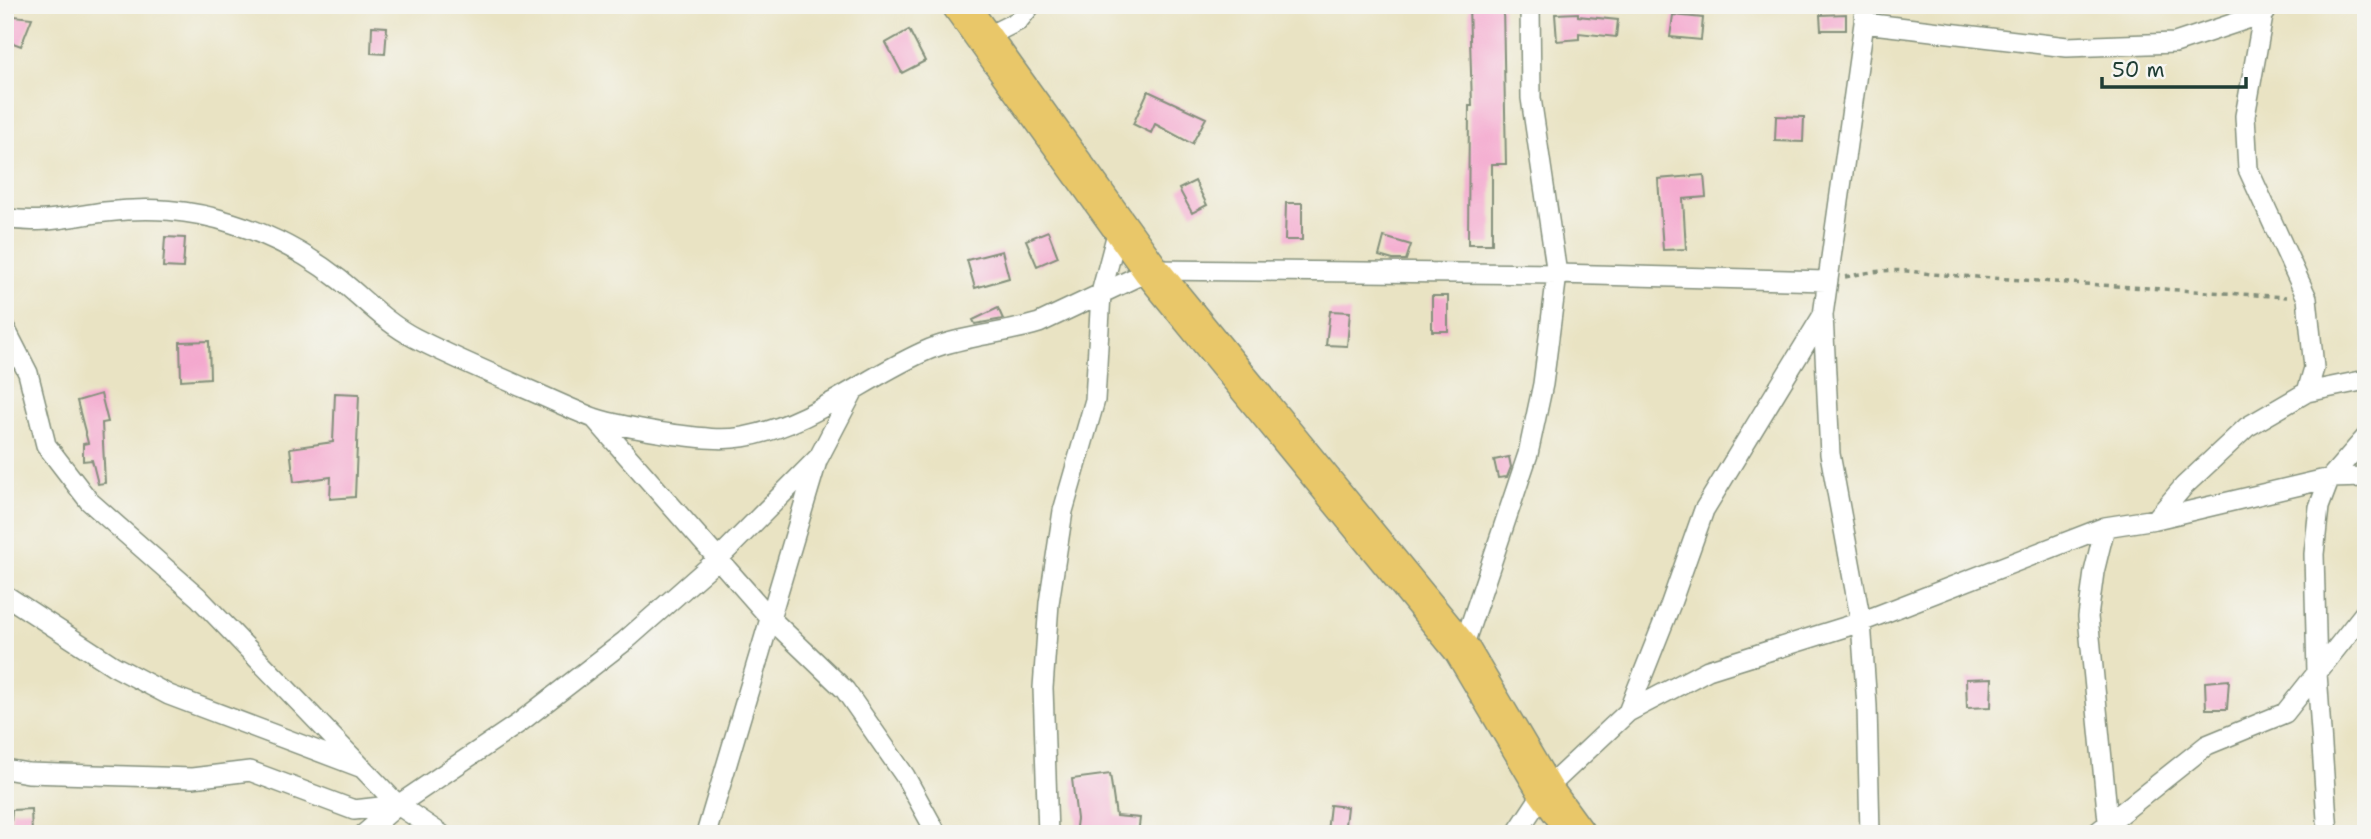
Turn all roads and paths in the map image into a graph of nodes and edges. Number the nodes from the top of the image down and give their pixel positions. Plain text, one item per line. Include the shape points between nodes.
1 (960, 5) edge
2 (1031, 5) edge
3 (1530, 5) edge
4 (2266, 8) edge
5 (1864, 14) edge
6 (984, 38) junction
7 (5, 218) edge
8 (1119, 226) junction
9 (1151, 270) junction
10 (1557, 274) junction
11 (1826, 281) junction
12 (1101, 293) junction
13 (2307, 298) junction
14 (1823, 315) junction
15 (5, 328) edge
16 (2366, 380) edge
17 (854, 389) junction
18 (2308, 392) junction
19 (593, 417) junction
20 (2366, 437) edge
21 (818, 457) junction
22 (2366, 477) edge
23 (2330, 478) junction
24 (2156, 519) junction
25 (2105, 527) junction
26 (718, 559) junction
27 (5, 595) edge
28 (2366, 611) edge
29 (770, 618) junction
30 (1861, 622) junction
31 (1462, 650) junction
32 (2317, 673) junction
33 (1628, 712) junction
34 (5, 769) edge
35 (364, 769) junction
36 (1545, 790) junction
37 (398, 805) junction
38 (2105, 830) edge
39 (364, 834) edge
40 (440, 834) edge
41 (706, 834) edge
42 (937, 834) edge
43 (1048, 834) edge
44 (1516, 834) edge
45 (1577, 834) edge
46 (1870, 834) edge
47 (2328, 834) edge

1 - 6 highway
2 - 6 street via 1018,21
3 - 10 street via 1531,98
4 - 5 street via 2175,43 2067,47
4 - 13 street via 2245,116 2248,169
5 - 11 street
6 - 8 highway
7 - 19 street via 58,219 149,208 233,223 288,245 317,263 381,317 412,336
8 - 9 highway
8 - 12 street
9 - 10 street
9 - 12 street
9 - 31 highway
10 - 11 street
10 - 31 street via 1543,384 1528,454
11 - 13 path via 1900,269
11 - 14 street
12 - 17 street via 1039,323 930,349
12 - 43 street via 1095,400 1063,511 1049,603 1043,688
13 - 18 street via 2314,368
14 - 30 street via 1830,454
14 - 33 street via 1704,510
15 - 35 street via 28,373 46,445 89,501 198,597
16 - 18 street
17 - 19 street via 803,418 744,436 706,439
17 - 21 street
18 - 24 street via 2247,427
19 - 26 street
20 - 23 street
21 - 26 street
21 - 29 street
22 - 23 street
23 - 24 street
23 - 32 street via 2319,507 2314,554
24 - 25 street
25 - 30 street
25 - 38 street via 2088,617
26 - 29 street
26 - 37 street via 625,641 519,723
27 - 35 street via 114,666 169,695
28 - 32 street
29 - 41 street
29 - 42 street via 845,690 905,776
30 - 33 street via 1708,670
30 - 46 street
31 - 36 highway
32 - 38 street via 2285,713 2207,745
32 - 47 street
33 - 36 street
34 - 37 street via 192,778 250,771 354,810
35 - 37 street
36 - 44 street
36 - 45 highway
37 - 39 street
37 - 40 street

